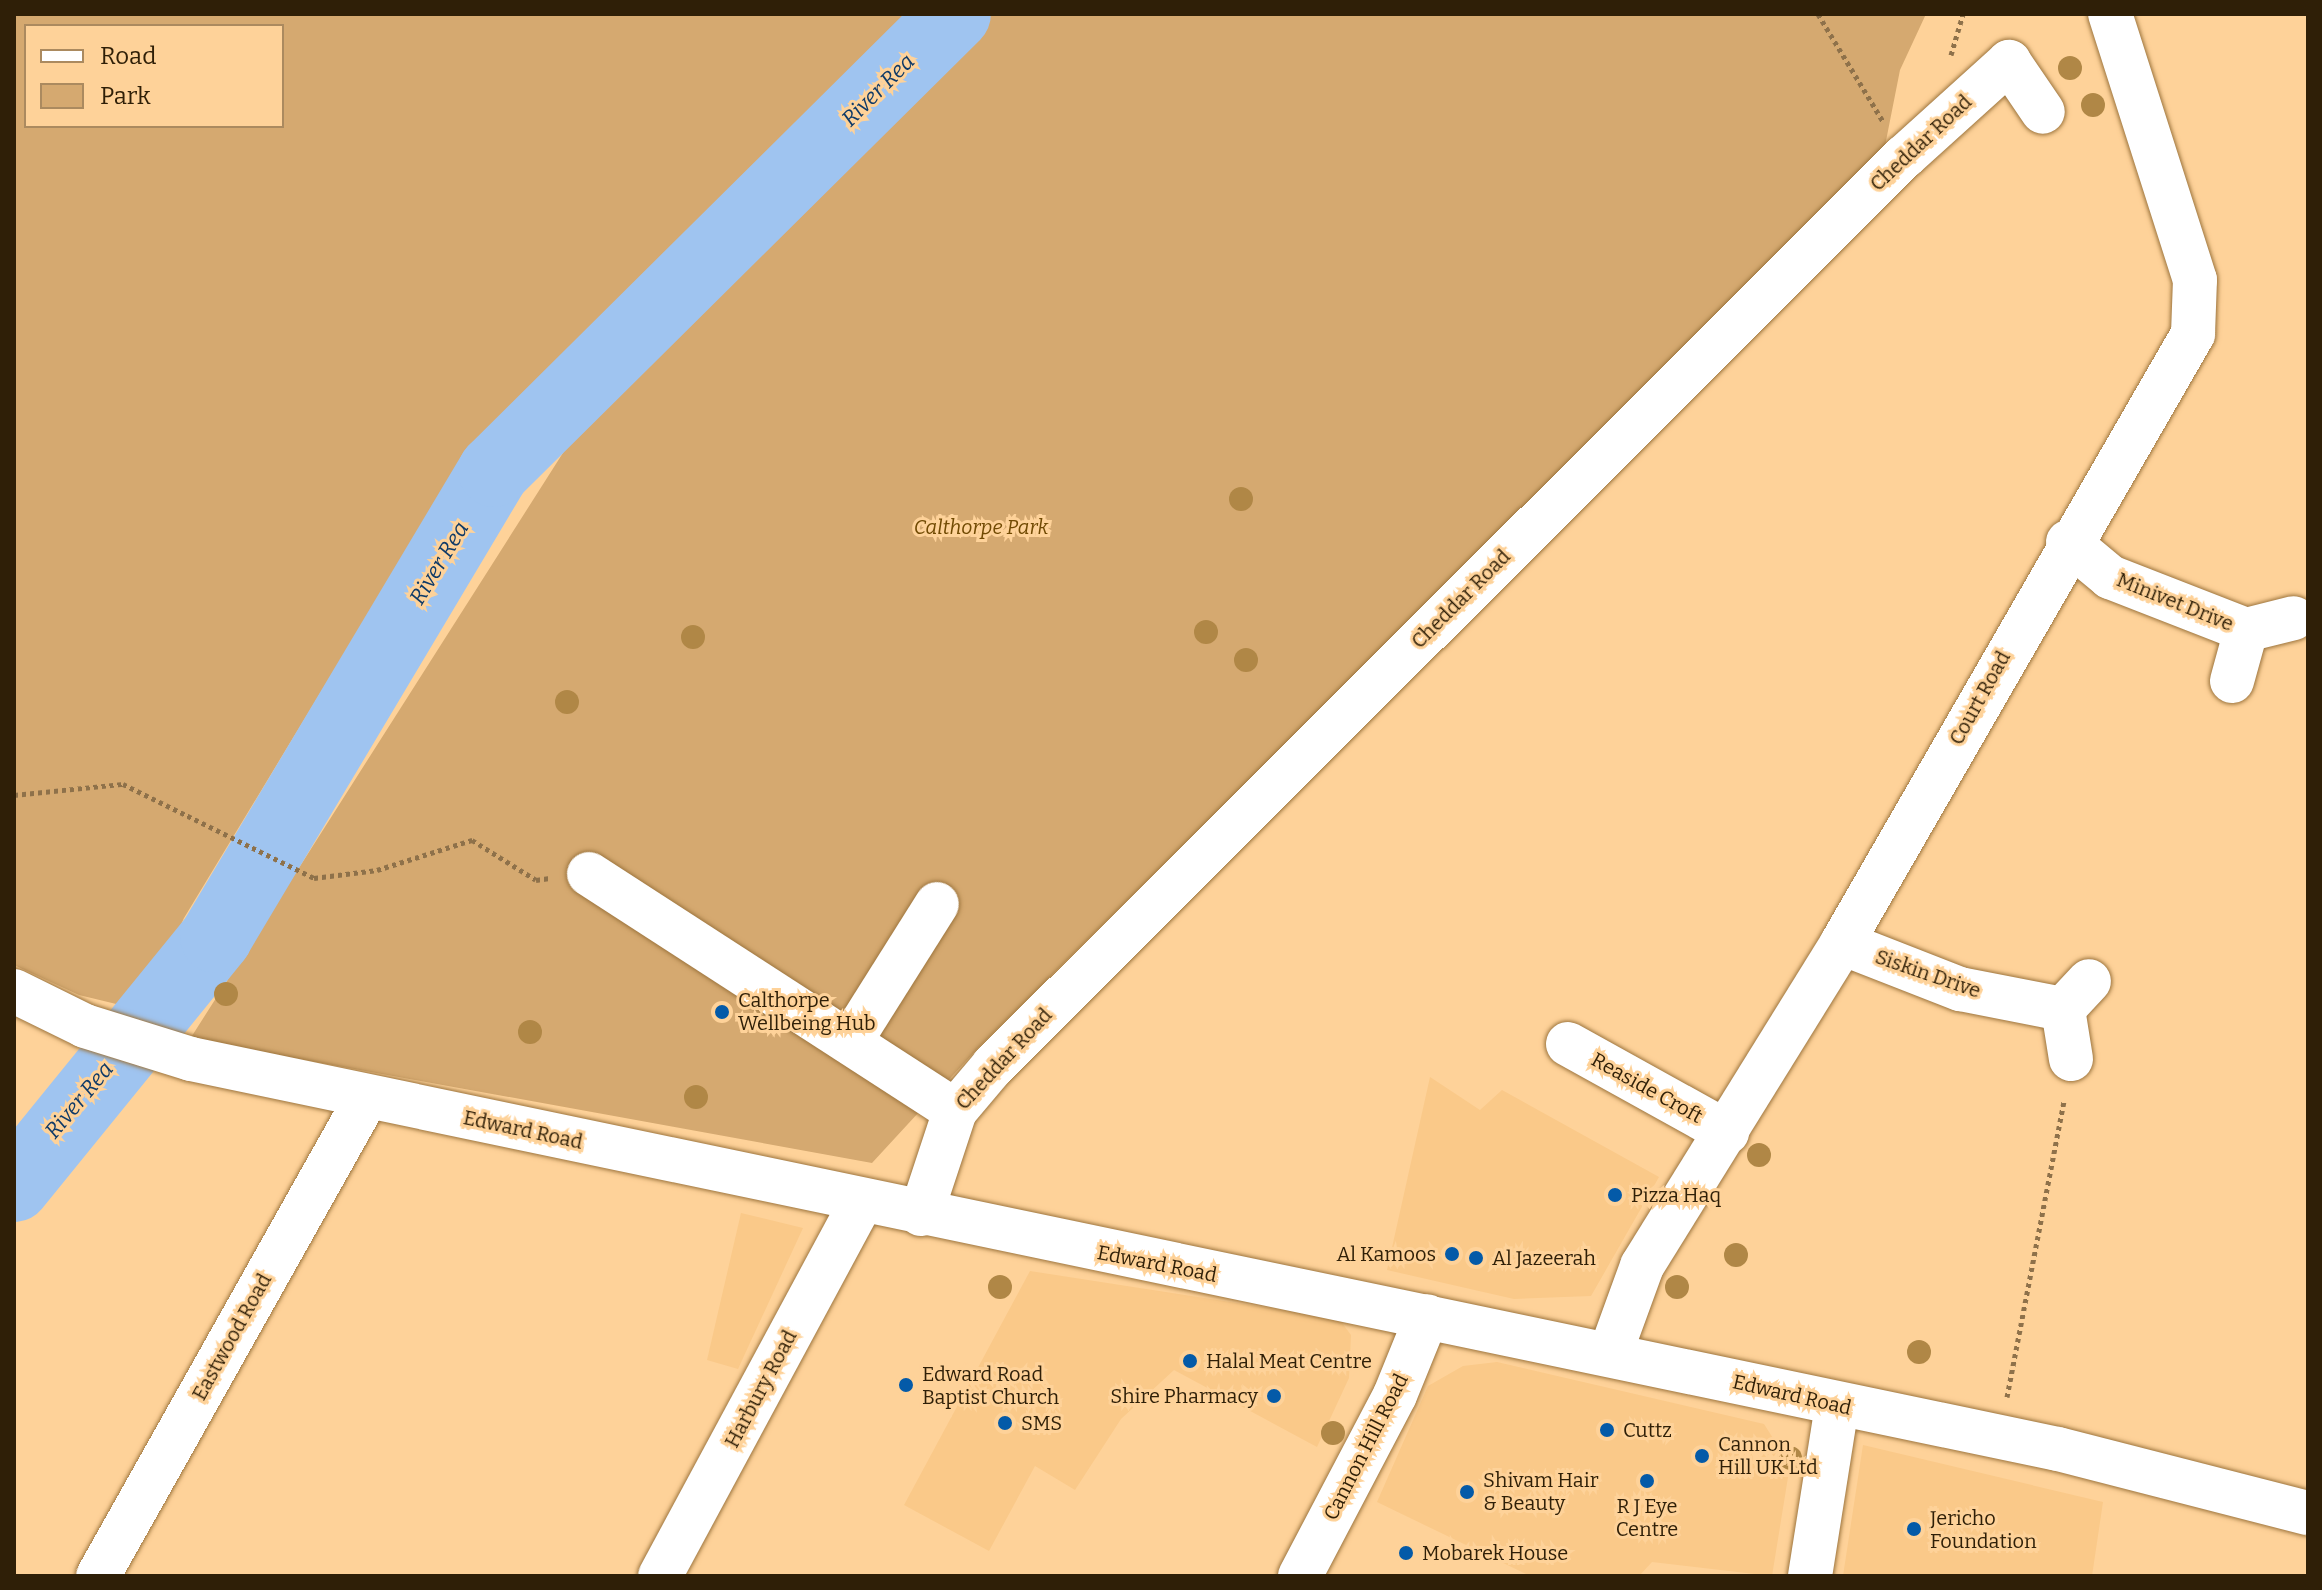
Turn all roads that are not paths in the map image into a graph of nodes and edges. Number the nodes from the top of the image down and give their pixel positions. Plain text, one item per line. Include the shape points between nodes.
1 (2110, 14) edge
2 (2043, 112) dead end
3 (2068, 542) junction
4 (2294, 618) dead end
5 (2246, 630) junction
6 (2232, 681) dead end
7 (589, 874) road end
8 (937, 904) dead end
9 (1842, 943) junction
10 (14, 991) edge
11 (850, 1042) junction
12 (1568, 1044) dead end
13 (2071, 1059) road end
14 (367, 1097) junction
15 (955, 1111) junction
16 (1727, 1132) junction
17 (861, 1202) junction
18 (921, 1214) junction
19 (1427, 1316) junction
20 (1610, 1354) junction
21 (1837, 1406) junction
22 (2308, 1513) edge
23 (98, 1576) edge
24 (660, 1576) edge
25 (1300, 1576) edge
26 (1810, 1576) edge

1 - 3 street, Court Road via 2198,307 2193,334
2 - 15 street, Cheddar Road via 2009,62 1904,157
3 - 5 street, Minivet Drive via 2110,577
3 - 9 street, Court Road
4 - 5 street, Minivet Drive
5 - 6 street, Minivet Drive
7 - 11 street
8 - 11 street
9 - 13 street, Siskin Drive via 1960,989 2076,995
9 - 16 street, Court Road
10 - 14 street, Edward Road via 85,1026 191,1059
11 - 15 street
12 - 16 street, Reaside Croft
14 - 17 street, Edward Road
14 - 23 street, Eastwood Road
15 - 18 street, Cheddar Road
16 - 20 street, Court Road via 1642,1266
17 - 18 street, Edward Road
17 - 24 street, Harbury Road
18 - 19 street, Edward Road
19 - 20 street, Edward Road
19 - 25 street, Cannon Hill Road via 1395,1395
20 - 21 street, Edward Road
21 - 22 street, Edward Road via 2000,1437
21 - 26 street

